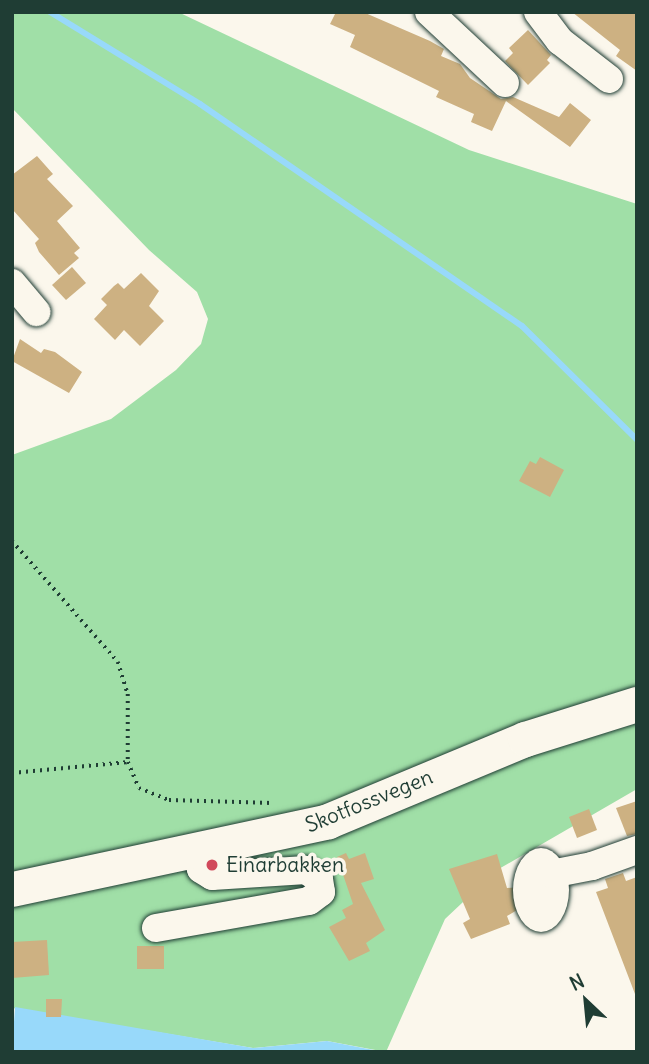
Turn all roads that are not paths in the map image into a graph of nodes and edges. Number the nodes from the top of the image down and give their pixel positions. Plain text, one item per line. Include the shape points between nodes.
1 (429, 12) edge
2 (538, 12) edge
3 (609, 79) dead end
4 (505, 83) dead end
5 (12, 283) edge
6 (36, 312) dead end
7 (637, 704) edge
8 (637, 850) edge
9 (196, 853) junction
10 (551, 874) dead end
11 (12, 889) edge
12 (156, 928) dead end

1 - 4 street
2 - 3 street via 560,41
5 - 6 street
7 - 9 main road, Skotfossvegen via 524,739 328,821
8 - 10 street
9 - 11 main road, Skotfossvegen
9 - 12 street via 201,869 212,876 306,870 319,879 321,892 309,901

